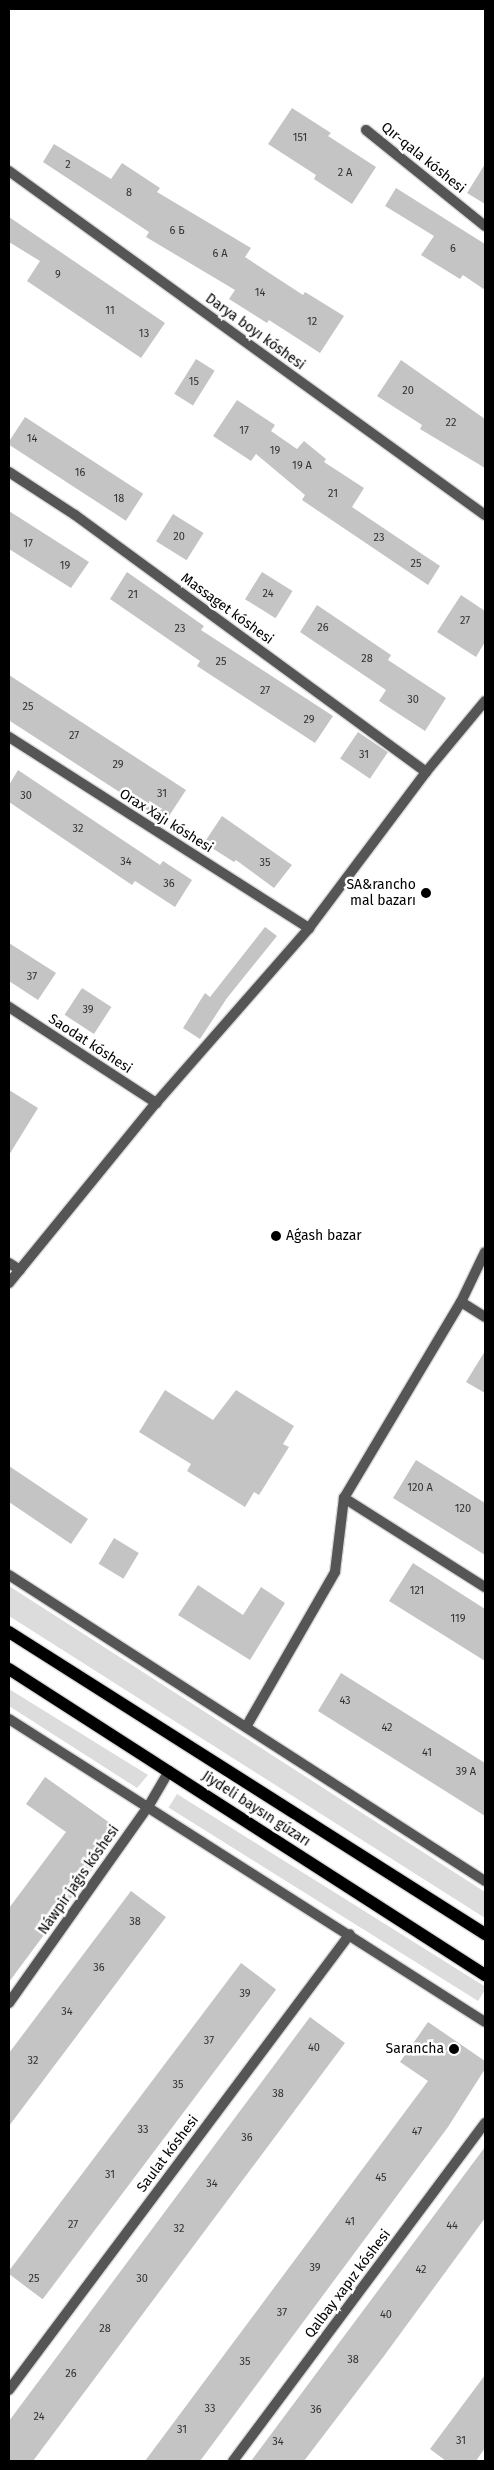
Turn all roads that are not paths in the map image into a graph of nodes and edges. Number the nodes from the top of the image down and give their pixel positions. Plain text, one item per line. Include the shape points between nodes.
1 (366, 130) dead end
2 (9, 171) edge
3 (485, 226) edge
4 (9, 472) edge
5 (485, 515) edge
6 (485, 701) edge
7 (9, 737) edge
8 (426, 772) junction
9 (308, 928) junction
10 (9, 1008) edge
11 (156, 1103) junction
12 (485, 1252) edge
13 (9, 1263) edge
14 (20, 1270) junction
15 (9, 1283) edge
16 (461, 1302) junction
17 (485, 1317) edge
18 (344, 1498) junction
19 (9, 1575) edge
20 (485, 1587) edge
21 (9, 1632) edge
22 (9, 1669) edge
23 (9, 1719) edge
24 (246, 1728) junction
25 (170, 1771) junction
26 (148, 1807) junction
27 (485, 1882) edge
28 (350, 1934) junction
29 (485, 1934) edge
30 (485, 1975) edge
31 (9, 2003) edge
32 (485, 2022) edge
33 (485, 2123) edge
34 (9, 2390) edge
35 (233, 2461) edge

1 - 3 street, Qır-qala kóshesi
2 - 5 street, Darya boyı kóshesi
4 - 8 street, Massaget kóshesi via 75,515
6 - 8 street
7 - 9 street, Orax Xajı kóshesi
8 - 9 street
9 - 11 street
10 - 11 street, Saodat kóshesi
11 - 14 street
12 - 16 street
13 - 14 street
14 - 15 street
16 - 17 street
16 - 18 street
18 - 20 street
18 - 24 street via 335,1572
19 - 24 street
21 - 29 main road, Jiydeli baysın gúzarı
22 - 25 main road, Jiydeli baysın gúzarı
23 - 26 street
24 - 27 street
25 - 26 street, Náwpir jaǵıs kóshesi
25 - 30 main road, Jiydeli baysın gúzarı
26 - 28 street
26 - 31 street, Náwpir jaǵıs kóshesi
28 - 32 street
28 - 34 street, Saulat kóshesi
33 - 35 street, Qalbay xapız kóshesi

